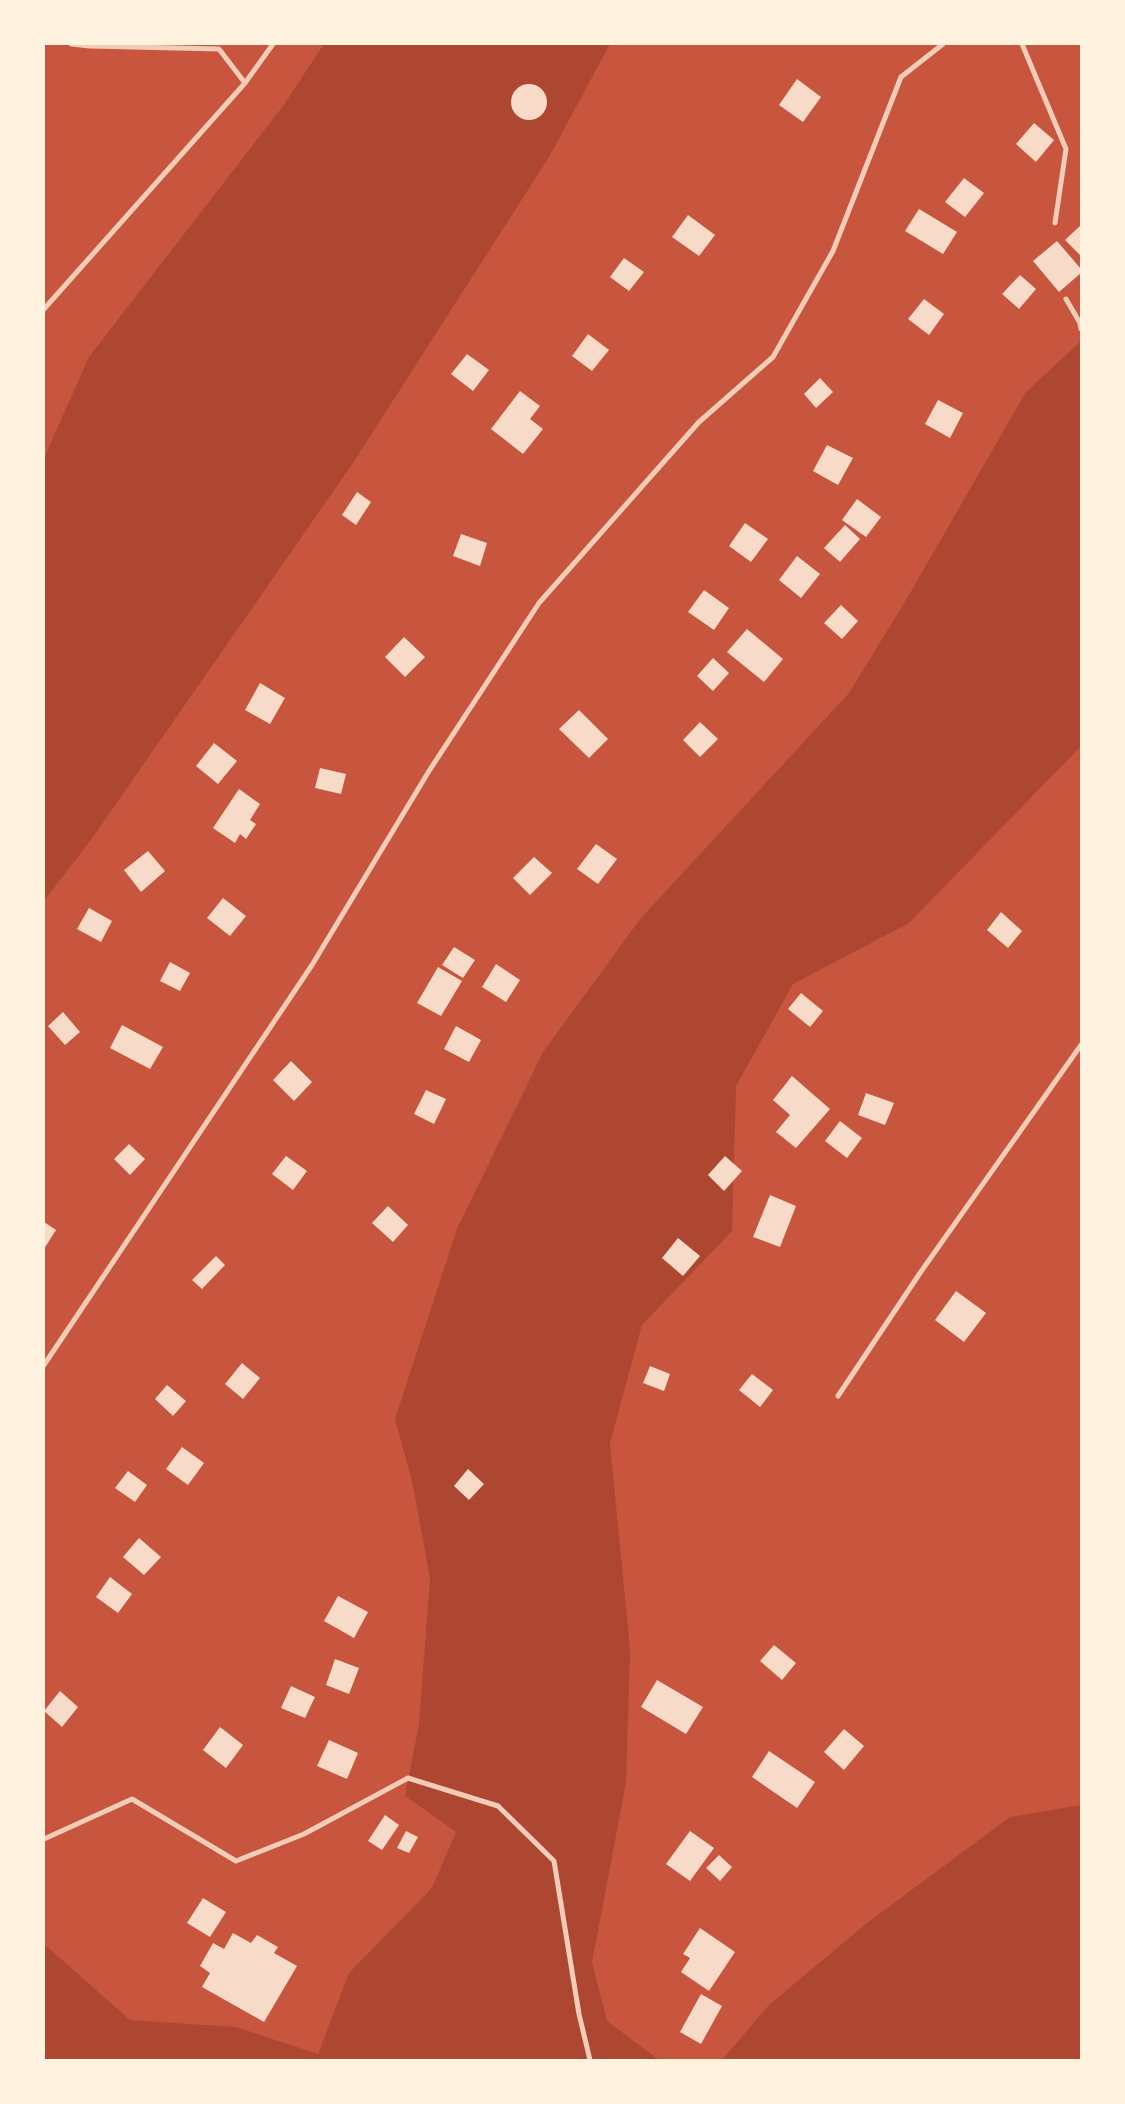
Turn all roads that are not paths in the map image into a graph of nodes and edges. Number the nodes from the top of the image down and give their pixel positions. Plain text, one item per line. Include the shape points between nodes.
1 (71, 44) edge
2 (273, 44) edge
3 (943, 44) edge
4 (1022, 44) edge
5 (246, 82) junction
6 (1055, 223) dead end
7 (1066, 299) dead end
8 (44, 309) edge
9 (1081, 330) edge
10 (1081, 1045) edge
11 (44, 1366) edge
12 (838, 1396) dead end
13 (44, 1839) edge
14 (590, 2060) edge

1 - 5 street via 219,49
2 - 5 street
3 - 11 street via 901,77 833,251 773,357 699,422 539,603 428,771 312,964
4 - 6 street via 1066,149
5 - 8 street
7 - 9 street
10 - 12 street
13 - 14 street via 132,1799 236,1860 304,1834 408,1778 498,1806 554,1861

